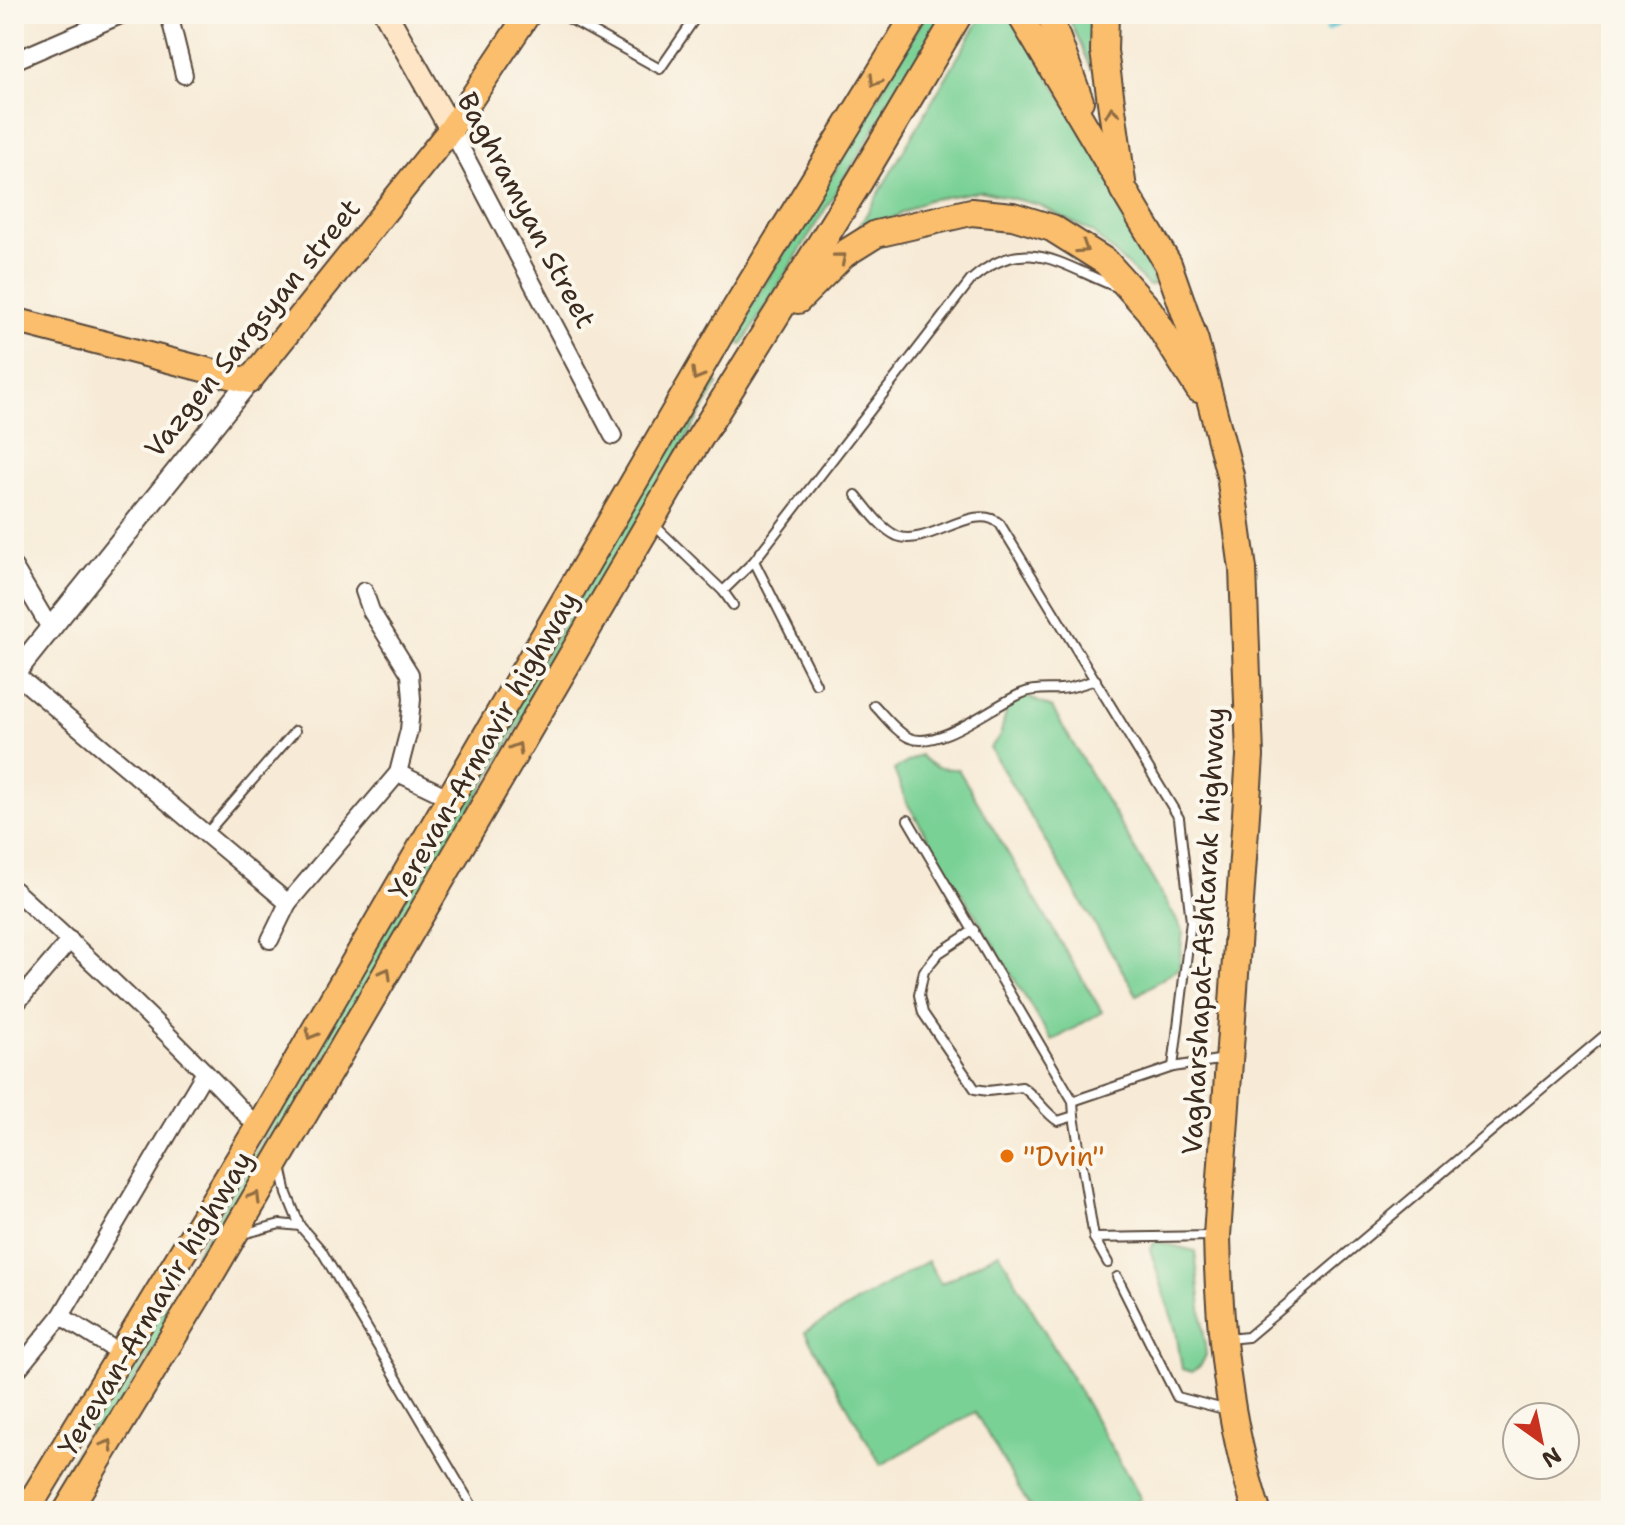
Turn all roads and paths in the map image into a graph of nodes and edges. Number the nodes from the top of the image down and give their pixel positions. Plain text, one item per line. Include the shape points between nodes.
1 (123, 14) edge
2 (169, 14) edge
3 (386, 14) edge
4 (528, 14) edge
5 (561, 14) edge
6 (698, 14) edge
7 (916, 14) edge
8 (959, 14) edge
9 (1019, 14) edge
10 (1049, 14) edge
11 (1105, 14) edge
12 (14, 61) edge
13 (184, 75) dead end
14 (451, 129) junction
15 (1093, 142) junction
16 (1123, 189) junction
17 (1149, 310) junction
18 (14, 320) edge
19 (723, 329) junction
20 (750, 356) junction
21 (249, 381) junction
22 (1214, 412) junction
23 (613, 436) dead end
24 (856, 495) dead end
25 (651, 522) junction
26 (754, 561) junction
27 (14, 567) edge
28 (364, 591) dead end
29 (723, 591) junction
30 (733, 605) dead end
31 (50, 628) junction
32 (14, 673) edge
33 (1096, 680) junction
34 (816, 684) dead end
35 (874, 705) dead end
36 (295, 731) dead end
37 (398, 773) junction
38 (450, 798) junction
39 (908, 820) dead end
40 (206, 834) junction
41 (14, 890) edge
42 (288, 903) junction
43 (974, 930) junction
44 (70, 940) junction
45 (270, 940) dead end
46 (14, 1006) edge
47 (1611, 1030) edge
48 (1229, 1058) junction
49 (1173, 1067) junction
50 (205, 1072) junction
51 (1073, 1101) junction
52 (1074, 1116) junction
53 (258, 1128) junction
54 (280, 1157) junction
55 (300, 1226) junction
56 (1217, 1236) junction
57 (231, 1238) junction
58 (1094, 1238) junction
59 (1108, 1263) dead end
60 (175, 1266) junction
61 (1117, 1277) dead end
62 (205, 1284) junction
63 (61, 1316) junction
64 (1222, 1339) junction
65 (123, 1355) junction
66 (14, 1374) edge
67 (1231, 1410) junction
68 (26, 1511) edge
69 (67, 1511) edge
70 (475, 1511) edge
71 (1257, 1511) edge

1 - 12 street
2 - 13 street
3 - 14 main road, Baghramyan Street
4 - 14 main road, Vazgen Sargsyan street
5 - 6 lane via 660,69
7 -> 19 highway, Yerevan-Armavir highway
8 - 20 highway, Yerevan-Armavir highway
9 - 15 main road, Vagharshapat-Ashtarak highway
10 - 15 main road, Vagharshapat-Ashtarak highway
16 -> 11 highway via 1104,51
14 - 21 main road, Vazgen Sargsyan street
14 - 23 street, Baghramyan Street
15 - 16 main road, Vagharshapat-Ashtarak highway
16 - 22 highway, Vagharshapat-Ashtarak highway via 1168,264
20 -> 17 highway via 844,254 876,234 971,212 1013,216 1052,228 1106,262
17 - 22 highway
17 - 26 lane via 1120,289 1057,261 1017,255 986,266
18 - 21 main road
19 - 20 highway via 724,352 739,361
19 -> 38 highway, Yerevan-Armavir highway
20 - 25 highway, Yerevan-Armavir highway
21 - 31 street, Vazgen Sargsyan street
22 - 48 highway, Vagharshapat-Ashtarak highway via 1230,475 1243,569 1250,756
24 - 33 lane via 883,527 899,537 993,517
25 - 29 lane
54 -> 25 highway, Yerevan-Armavir highway
26 - 29 lane
26 - 34 lane
27 - 31 street
28 - 37 street via 410,674 409,730
29 - 30 lane
31 - 32 street, Vazgen Sargsyan street
32 - 40 street
33 - 35 lane via 1063,690 1023,693 966,726 914,740
33 - 49 lane via 1179,818 1191,921
36 - 40 lane
37 - 38 street
37 - 42 street
38 -> 53 highway, Yerevan-Armavir highway
39 - 43 lane
40 - 42 street
41 - 44 street
42 - 45 street
43 - 51 lane
43 - 52 lane via 939,953 924,971 919,995 923,1013 975,1089 1022,1087 1058,1121
44 - 46 street
44 - 50 street
47 - 64 lane via 1248,1337
48 - 49 lane
48 - 56 highway, Vagharshapat-Ashtarak highway
49 - 51 lane
50 - 53 street
50 - 63 street
51 - 52 lane
52 - 58 lane
53 - 60 highway, Yerevan-Armavir highway
54 - 55 lane
57 -> 54 highway, Yerevan-Armavir highway
55 - 57 lane via 280,1224
55 - 70 lane via 321,1250
56 - 58 lane
56 - 64 highway, Vagharshapat-Ashtarak highway
57 - 62 highway, Yerevan-Armavir highway
58 - 59 lane
60 - 62 highway
60 - 65 highway, Yerevan-Armavir highway
61 - 67 lane via 1177,1397
69 -> 62 highway, Yerevan-Armavir highway
63 - 65 street
63 - 66 street
64 - 67 highway, Vagharshapat-Ashtarak highway
65 - 68 highway, Yerevan-Armavir highway
67 - 71 highway, Vagharshapat-Ashtarak highway

